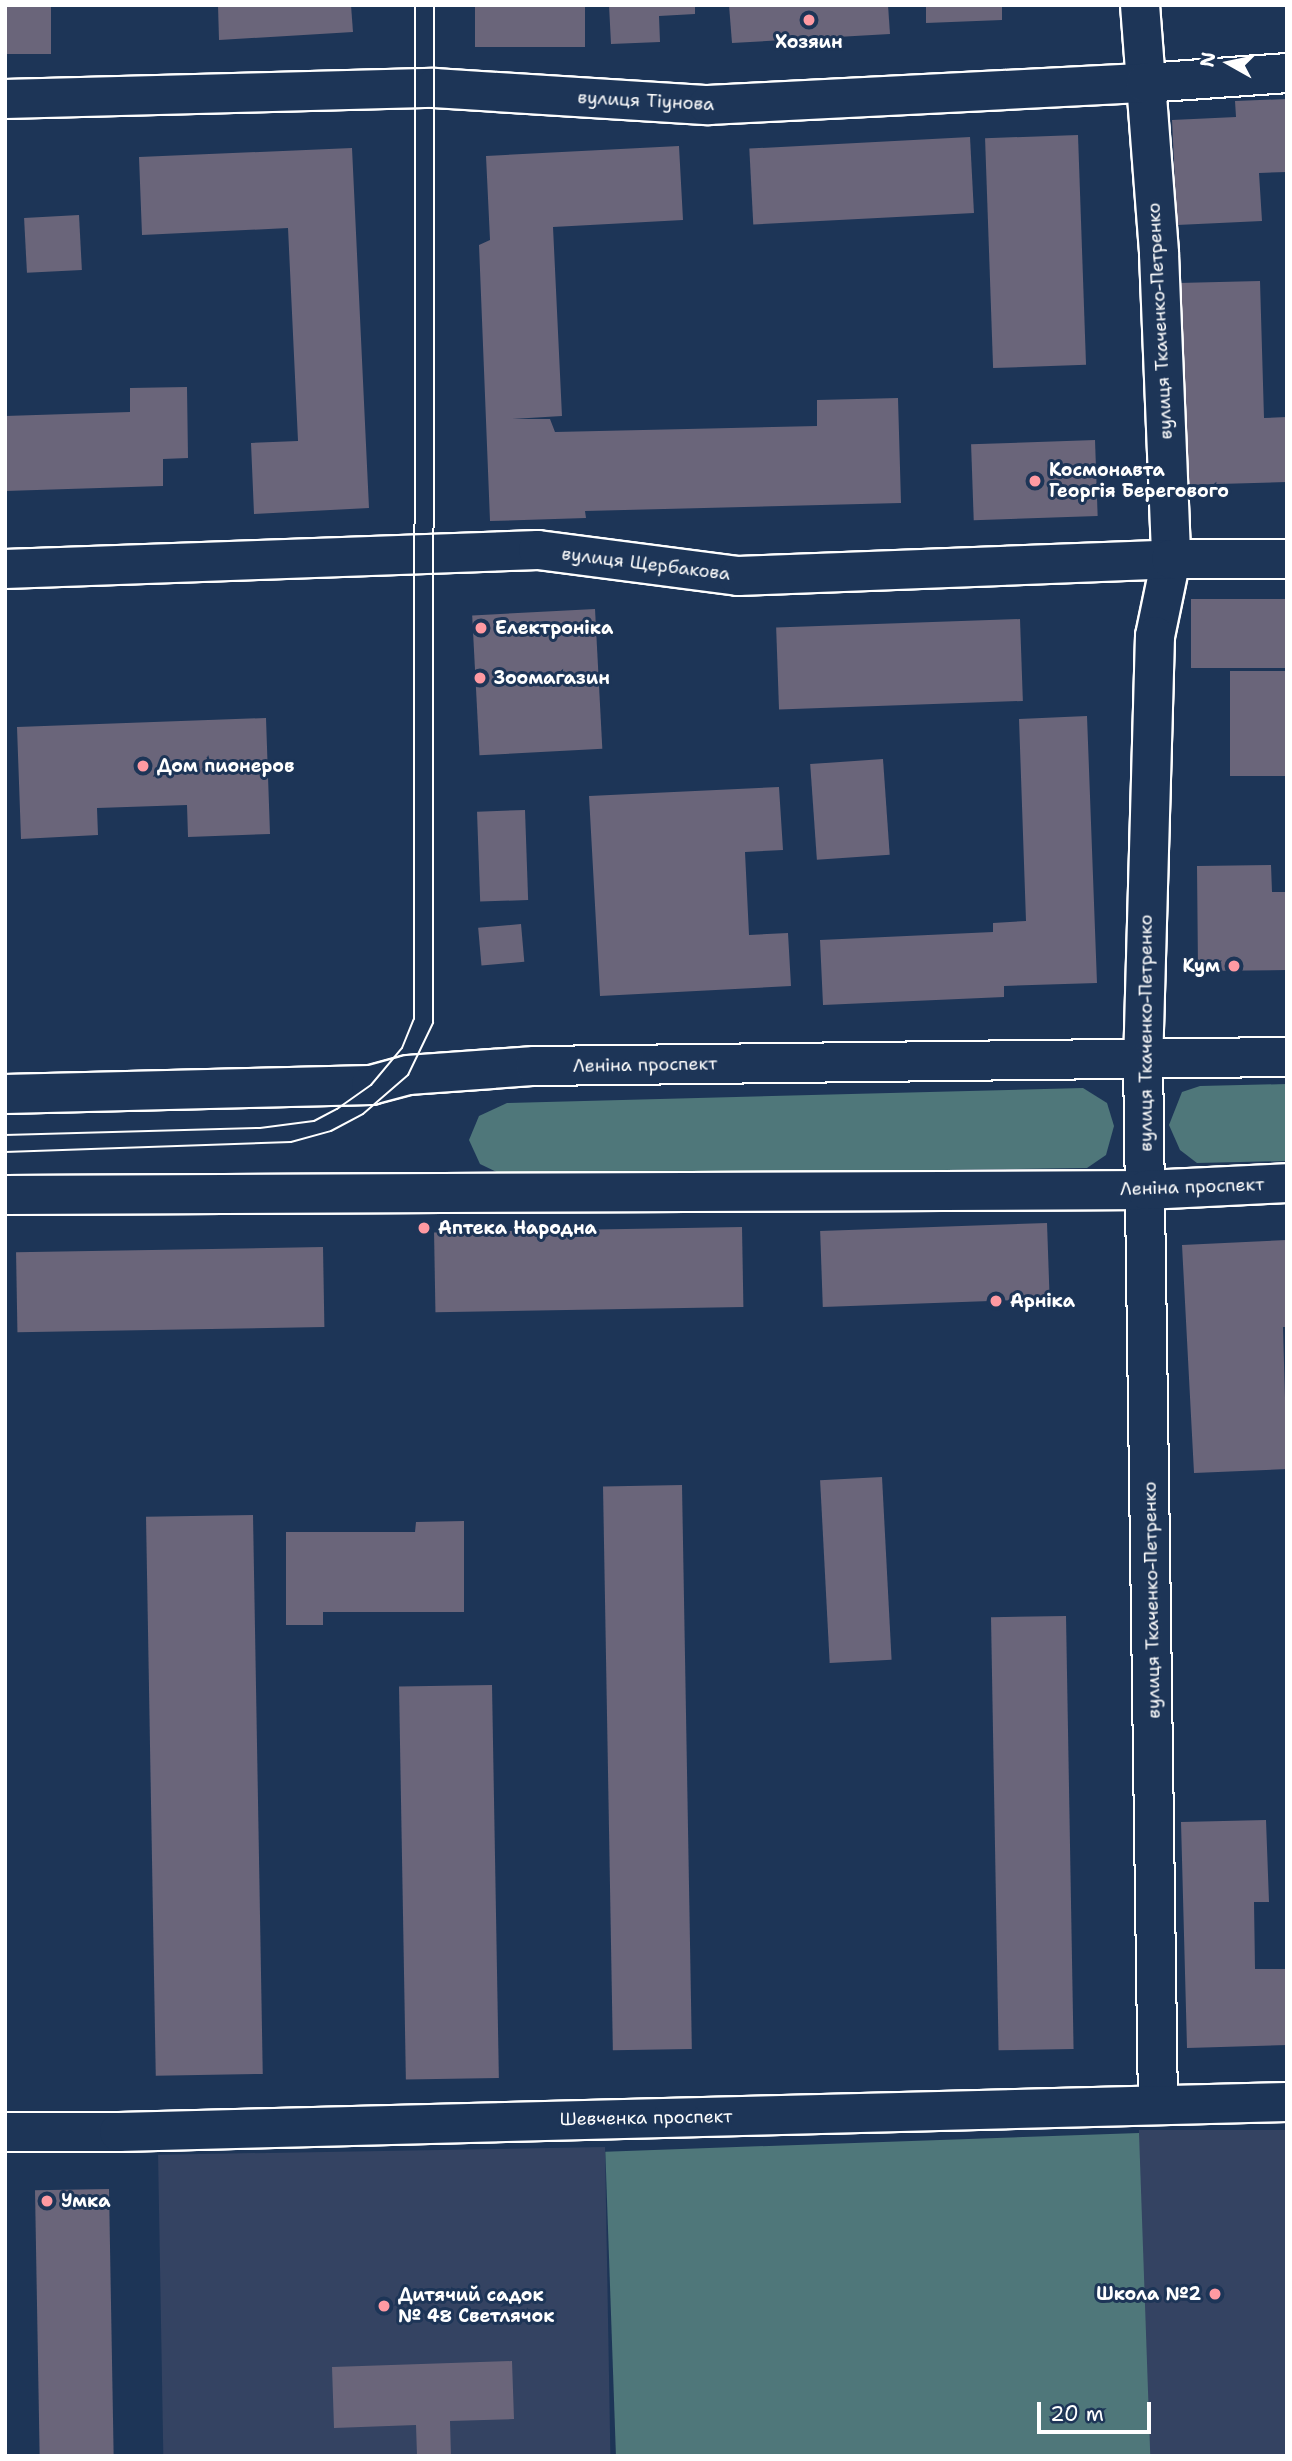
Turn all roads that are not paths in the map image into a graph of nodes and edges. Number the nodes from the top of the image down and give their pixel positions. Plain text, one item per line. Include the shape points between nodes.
1 (1140, 5) edge
2 (1287, 73) edge
3 (1146, 83) junction
4 (5, 99) edge
5 (1171, 559) junction
6 (1287, 559) edge
7 (5, 569) edge
8 (1287, 1057) edge
9 (1143, 1059) junction
10 (5, 1094) edge
11 (1287, 1183) edge
12 (1146, 1190) junction
13 (5, 1195) edge
14 (1287, 2102) edge
15 (1158, 2105) junction
16 (5, 2132) edge

1 - 3 street, вулиця Ткаченко-Петренко
2 - 3 street, вулиця Тіунова
3 - 4 street, вулиця Тіунова via 708,106 434,88
3 - 5 street, вулиця Ткаченко-Петренко via 1159,254
5 - 6 street, вулиця Щербакова
5 - 7 street, вулиця Щербакова via 738,576 538,550
5 - 9 street, вулиця Ткаченко-Петренко via 1155,636
8 - 9 street, Леніна проспект
9 - 10 street, Леніна проспект via 535,1066 408,1075 371,1085
9 - 12 street, вулиця Ткаченко-Петренко
11 - 12 street, Леніна проспект
12 - 13 street, Леніна проспект
12 - 15 street, вулиця Ткаченко-Петренко
14 - 15 street, Шевченка проспект
15 - 16 street, Шевченка проспект

